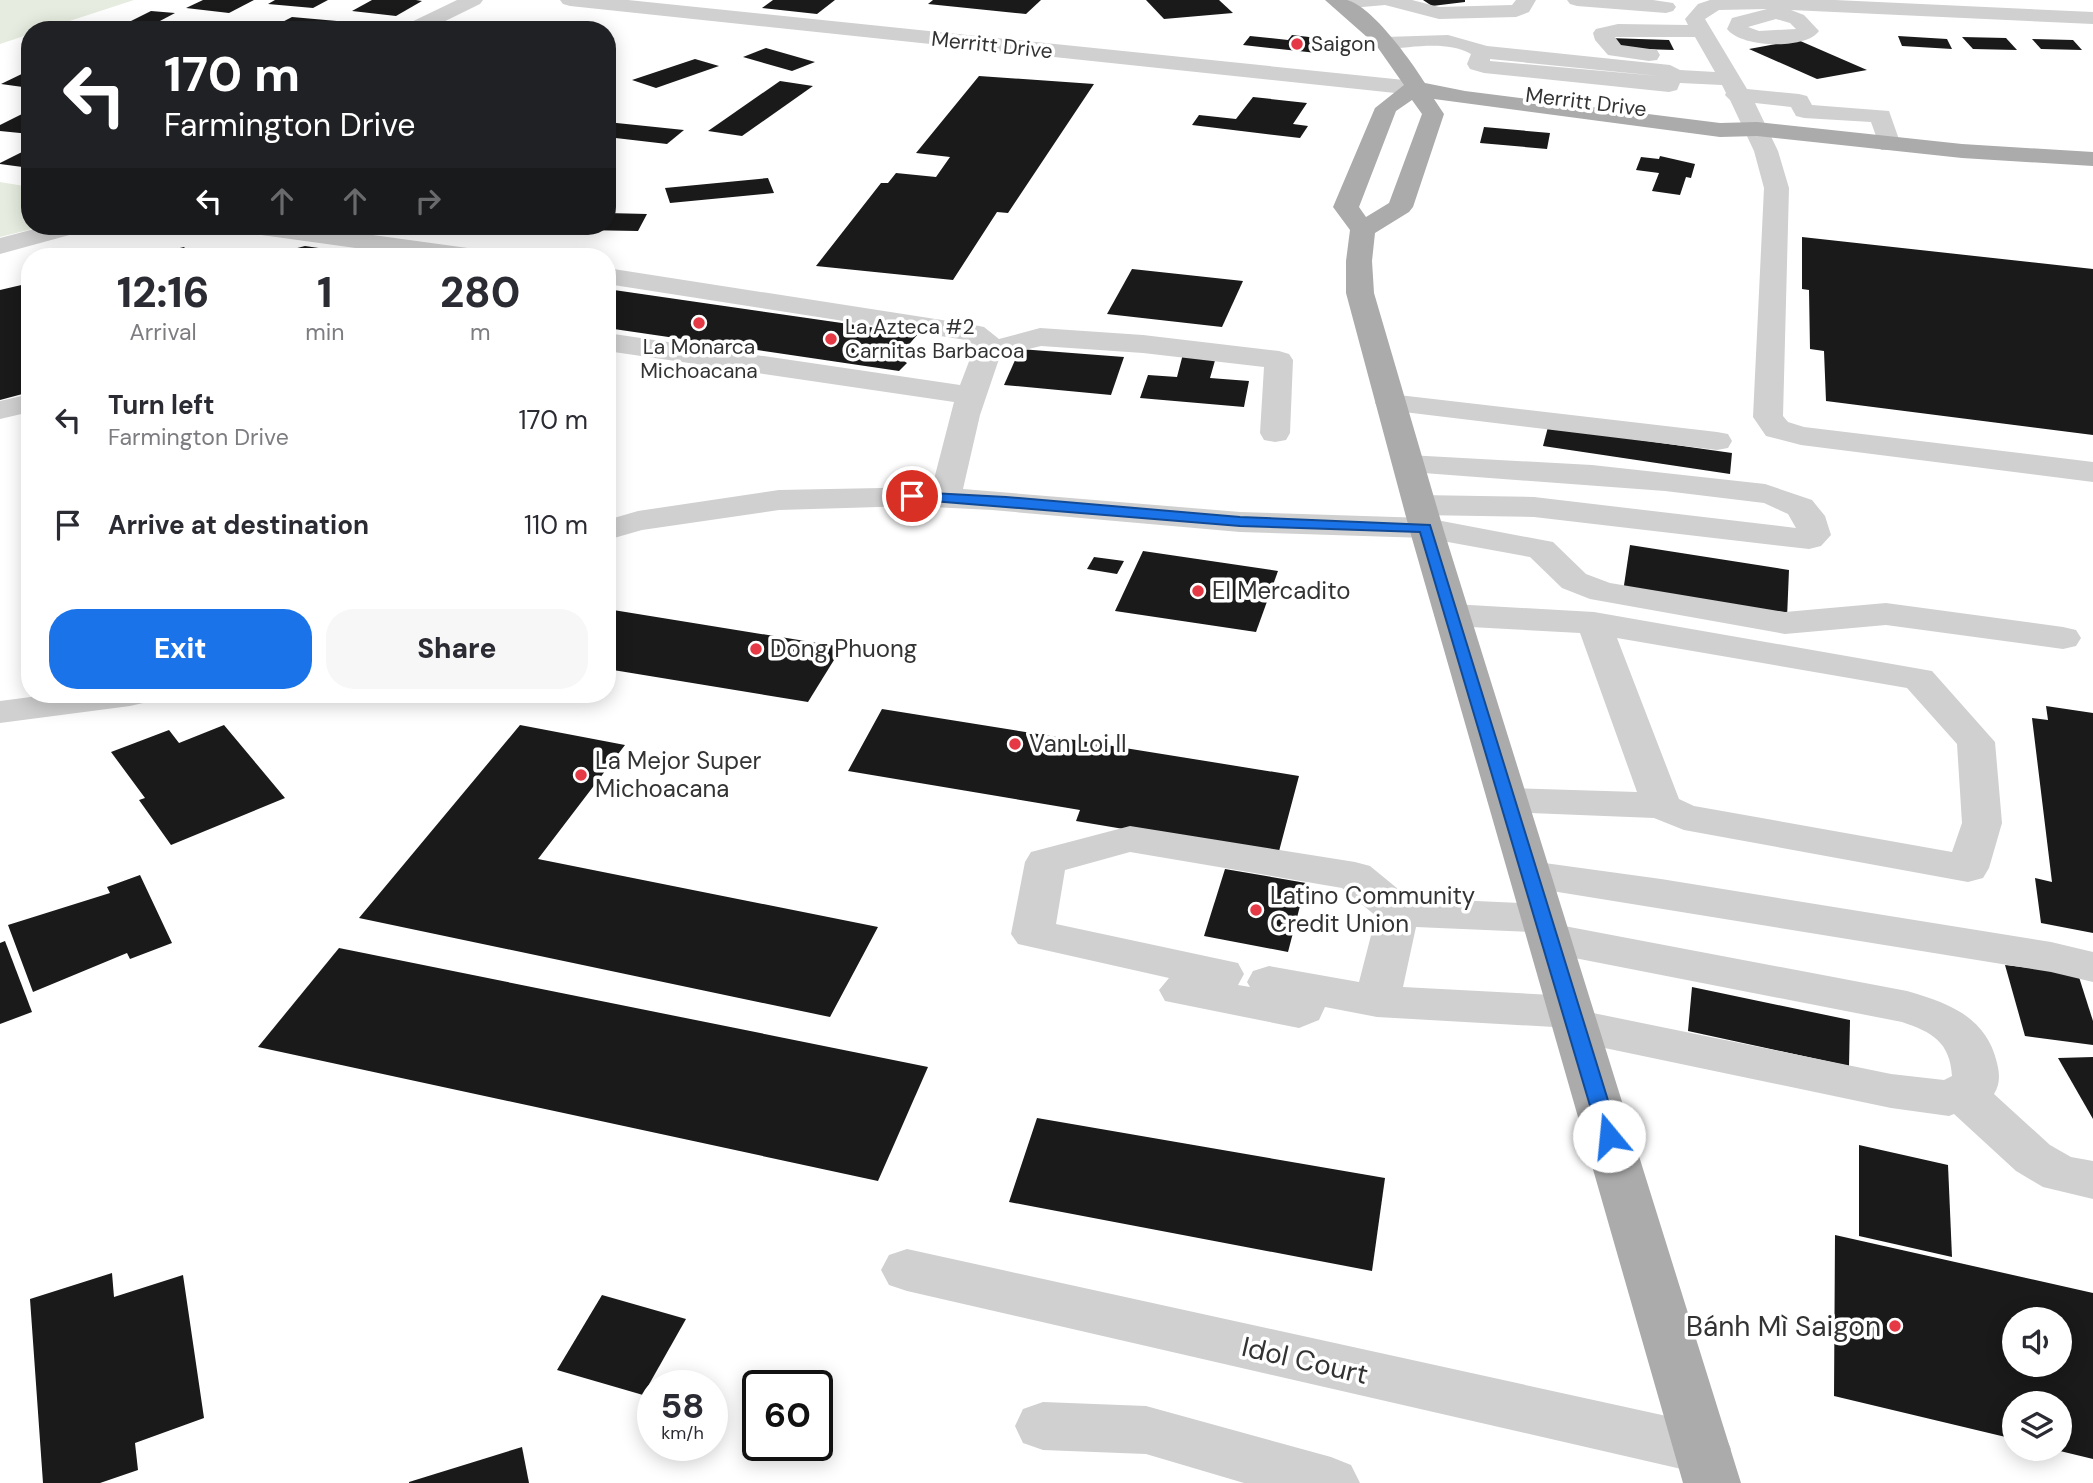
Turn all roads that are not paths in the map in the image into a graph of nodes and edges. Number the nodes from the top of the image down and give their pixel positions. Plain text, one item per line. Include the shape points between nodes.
1 (472, 0) edge
2 (570, 0) edge
3 (1382, 0) edge
4 (1389, 0) edge
5 (1526, 0) edge
6 (1577, 0) edge
7 (1338, 2) edge
8 (1855, 4) edge
9 (1700, 10) junction
10 (2093, 18) edge
11 (429, 21) edge
12 (1702, 32) junction
13 (1385, 43) junction
14 (1716, 56) junction
15 (1597, 71) junction
16 (1414, 88) junction
17 (1731, 95) junction
18 (1589, 102) junction
19 (1757, 130) junction
20 (1889, 145) junction
21 (2093, 159) edge
22 (1363, 230) junction
23 (41, 235) edge
24 (318, 235) edge
25 (0, 246) edge
26 (411, 248) edge
27 (616, 277) edge
28 (616, 343) edge
29 (987, 351) junction
30 (971, 396) junction
31 (1390, 403) junction
32 (21, 405) edge
33 (0, 410) edge
34 (1275, 433) dead end
35 (1717, 441) dead end
36 (1408, 464) junction
37 (1514, 468) junction
38 (2093, 472) edge
39 (945, 498) junction
40 (1521, 507) junction
41 (1422, 516) junction
42 (616, 527) edge
43 (1541, 549) junction
44 (1452, 615) junction
45 (1594, 623) junction
46 (2063, 638) dead end
47 (69, 703) edge
48 (0, 712) edge
49 (1507, 800) junction
50 (1662, 806) junction
51 (1541, 910) junction
52 (1398, 912) junction
53 (1162, 961) junction
54 (2093, 967) edge
55 (1222, 974) dead end
56 (1269, 982) dead end
57 (1322, 992) junction
58 (1377, 1001) junction
59 (1573, 1019) junction
60 (1961, 1092) junction
61 (2093, 1180) edge
62 (907, 1270) dead end
63 (1043, 1426) dead end
64 (1707, 1466) edge
65 (1331, 1483) edge

1 - 11 street
2 - 16 street, Merritt Drive
3 - 7 street
4 - 5 street via 1450,14 1517,11
6 - 9 street
7 - 13 main road
8 - 9 street via 1780,9 1718,3
8 - 10 street
9 - 12 street via 1695,19
12 - 14 street
12 - 14 street via 1604,33 1618,53
13 - 15 street via 1455,42 1513,63
13 - 16 main road
14 - 17 street
15 - 17 street via 1670,71 1671,76
15 - 18 street
16 - 18 main road, Merritt Drive via 1468,88
16 - 19 main road, Merritt Drive via 1720,130
16 - 22 main road via 1386,108 1346,207
16 - 22 main road via 1433,114 1405,194 1400,207
17 - 19 street
17 - 20 street via 1790,98 1804,111 1881,116
18 - 19 main road, Merritt Drive via 1678,105
19 - 20 main road, Merritt Drive
19 - 38 street via 1777,192 1768,417 1777,429 1801,436
20 - 21 main road, Merritt Drive
22 - 31 main road via 1360,293
23 - 25 street
24 - 26 street
27 - 29 street via 974,333 986,341
28 - 30 street
29 - 30 street
29 - 34 street via 1040,337 1279,360
30 - 39 street
31 - 35 street
31 - 36 main road
32 - 33 street
36 - 37 street
36 - 41 main road
37 - 40 street
37 - 40 street via 1653,480 1770,497 1802,508 1814,535 1796,538
39 - 41 street via 1240,522
39 - 42 street via 779,500
40 - 41 street
40 - 43 street
41 - 43 street
41 - 44 main road
43 - 46 street via 1574,580 1619,596 1785,623 1886,614
44 - 45 street
44 - 49 main road
45 - 50 street
45 - 50 street via 1919,679 1976,742 1982,823 1968,869 1684,817
47 - 48 street
49 - 50 street
49 - 51 main road
51 - 52 street
51 - 54 street via 1783,912
51 - 59 main road
51 - 60 street via 1941,1017 1972,1052 1976,1085
52 - 53 street via 1355,876 1130,839 1046,862 1033,934
52 - 58 street
53 - 55 street
53 - 57 street via 1173,988 1299,1012
56 - 57 street
57 - 58 street
58 - 59 street
59 - 60 street via 1891,1091 1949,1098
59 - 64 main road
60 - 61 street via 2033,1158 2060,1174
62 - 64 street, Idol Court
63 - 65 street via 1146,1430

